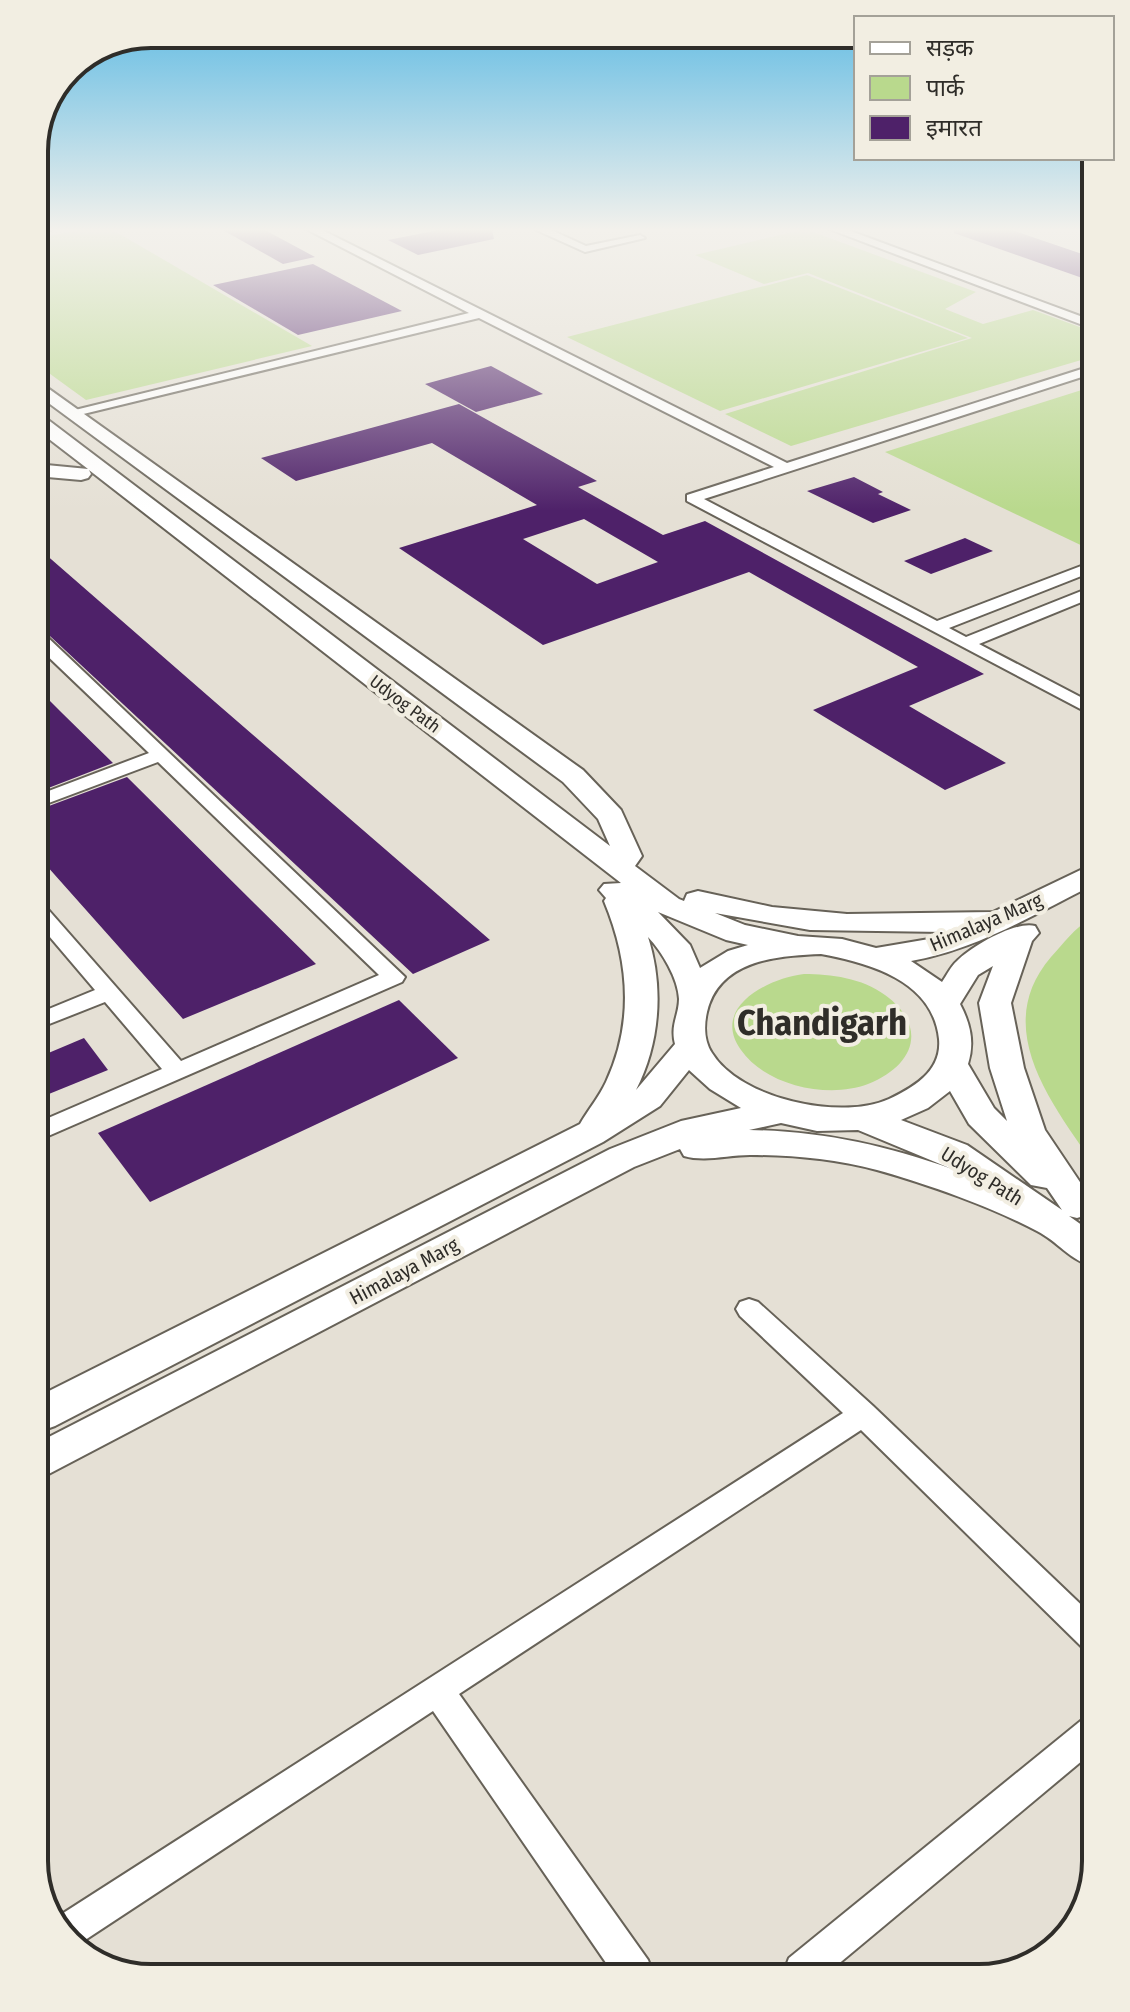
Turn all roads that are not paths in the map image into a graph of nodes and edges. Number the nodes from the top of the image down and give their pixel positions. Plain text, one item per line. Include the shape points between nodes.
1 (445, 323) edge
2 (499, 323) edge
3 (1082, 373) edge
4 (48, 394) edge
5 (76, 414) junction
6 (48, 452) edge
7 (48, 453) edge
8 (786, 468) junction
9 (1082, 575) edge
10 (1082, 596) edge
11 (942, 626) junction
12 (971, 641) junction
13 (48, 647) edge
14 (1082, 695) edge
15 (1082, 704) edge
16 (161, 755) junction
17 (48, 797) edge
18 (624, 880) junction
19 (1082, 880) edge
20 (1082, 902) edge
21 (48, 922) edge
22 (1009, 928) junction
23 (795, 945) junction
24 (877, 957) junction
25 (109, 993) junction
26 (693, 996) junction
27 (944, 1004) junction
28 (48, 1017) edge
29 (691, 1046) junction
30 (952, 1064) junction
31 (177, 1072) junction
32 (779, 1112) junction
33 (860, 1118) junction
34 (48, 1128) edge
35 (591, 1133) junction
36 (622, 1158) junction
37 (1073, 1214) edge
38 (749, 1309) dead end
39 (48, 1410) edge
40 (863, 1414) junction
41 (48, 1457) edge
42 (1082, 1626) edge
43 (438, 1691) junction
44 (1082, 1741) edge
45 (73, 1928) edge
46 (629, 1964) edge
47 (811, 1964) edge

1 - 5 street
2 - 8 street
3 - 8 street
4 - 5 main road
5 - 18 main road via 573,776 617,824 628,856
6 - 18 main road, Udyog Path
7 - 18 main road, Udyog Path
8 - 11 street via 692,498
9 - 11 street
10 - 12 street
11 - 12 street
12 - 14 street
12 - 15 street
13 - 16 street
16 - 17 street
16 - 31 street via 394,977
18 - 22 main road via 787,920
18 - 23 main road, Udyog Path via 723,927
18 - 26 main road, Udyog Path via 641,911 679,952
18 - 35 main road via 643,974 640,1022 624,1080
19 - 22 main road, Himalaya Marg
20 - 22 main road, Himalaya Marg
21 - 25 street
22 - 24 main road, Himalaya Marg
22 - 27 main road, Himalaya Marg via 967,968
22 - 37 main road via 995,1003 1007,1068 1028,1132
23 - 24 main road
23 - 26 main road via 746,955 719,969
24 - 27 main road via 928,987
25 - 28 street
25 - 31 street
26 - 29 main road via 687,1034
27 - 30 main road via 955,1027
29 - 32 main road via 702,1064 743,1098
29 - 35 main road, Himalaya Marg via 648,1098
30 - 33 main road via 932,1090 904,1107
30 - 37 main road, Udyog Path via 981,1116
31 - 34 street
32 - 33 main road
32 - 36 main road, Himalaya Marg via 693,1130
33 - 37 main road, Udyog Path via 955,1154
35 - 39 main road, Himalaya Marg
36 - 37 main road via 709,1145 787,1141 866,1153
36 - 41 main road, Himalaya Marg
38 - 40 street
40 - 42 street
40 - 43 street
43 - 45 street
43 - 46 street
44 - 47 street

